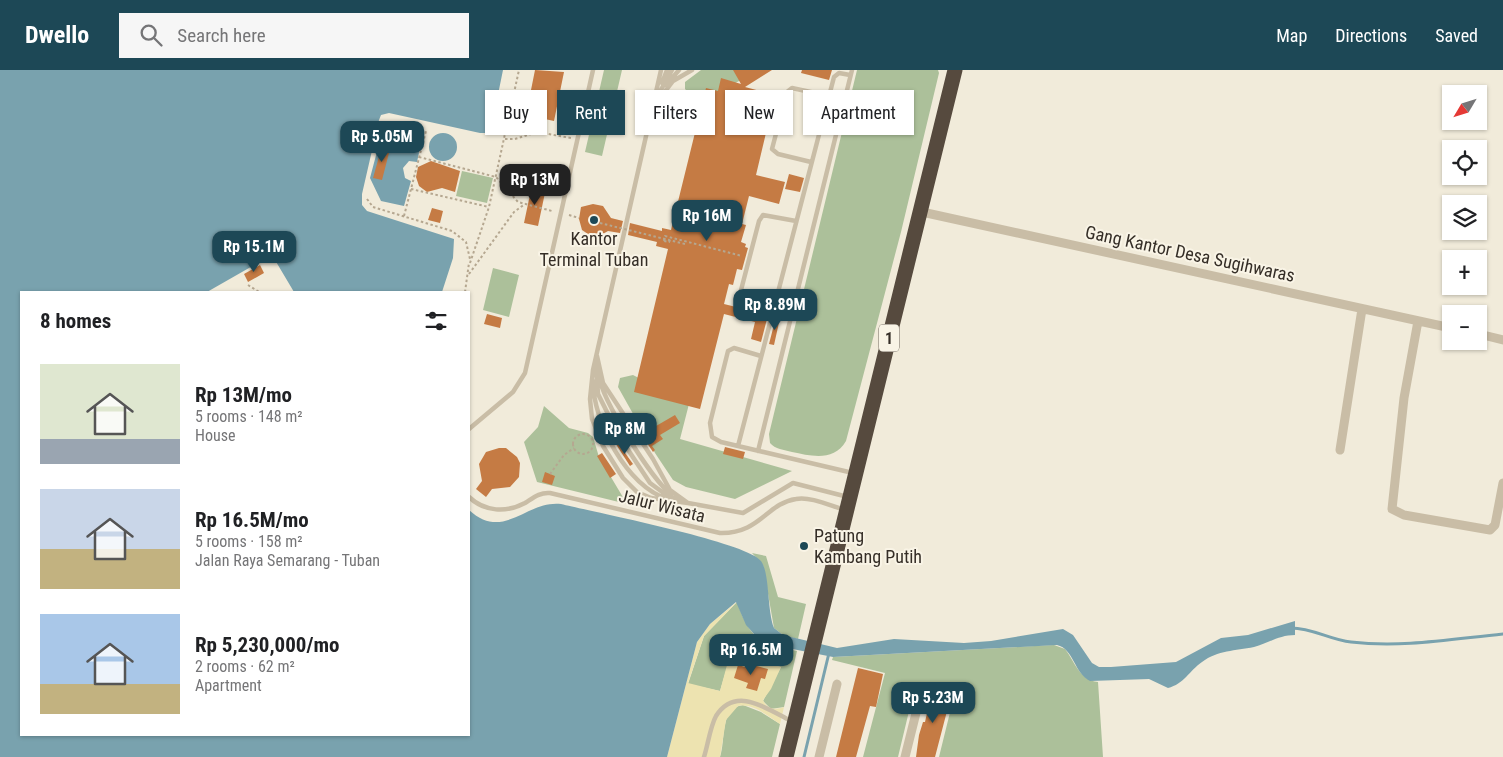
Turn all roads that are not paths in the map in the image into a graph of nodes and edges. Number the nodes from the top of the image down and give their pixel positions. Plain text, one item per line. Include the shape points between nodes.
1 (593, 70) edge
2 (664, 70) edge
3 (672, 70) edge
4 (680, 70) edge
5 (692, 70) edge
6 (955, 70) edge
7 (851, 73) edge
8 (658, 90) edge
9 (662, 90) edge
10 (662, 90) edge
11 (666, 90) edge
12 (803, 90) edge
13 (831, 90) edge
14 (645, 135) edge
15 (818, 135) edge
16 (811, 162) junction
17 (922, 212) junction
18 (796, 221) junction
19 (773, 306) junction
20 (1362, 309) junction
21 (1418, 321) junction
22 (1442, 326) edge
23 (1487, 336) edge
24 (1503, 340) edge
25 (597, 352) junction
26 (761, 356) junction
27 (470, 428) edge
28 (738, 446) junction
29 (1340, 450) dead end
30 (758, 451) junction
31 (855, 474) junction
32 (1503, 483) edge
33 (470, 499) edge
34 (688, 503) junction
35 (847, 504) junction
36 (837, 684) dead end
37 (921, 693) dead end
38 (794, 723) junction
39 (704, 757) edge
40 (786, 757) edge
41 (818, 757) edge
42 (905, 757) edge

1 - 27 lane via 525,373 513,392
2 - 8 lane
3 - 9 lane
4 - 10 lane
5 - 11 lane via 673,81
6 - 17 highway, 1
7 - 13 lane via 835,75
7 - 30 lane
12 - 16 lane via 792,88 787,92 772,150
14 - 25 lane
15 - 16 lane
16 - 18 lane
17 - 20 street, Gang Kantor Desa Sugihwaras
17 - 31 highway, 1
18 - 19 lane
18 - 19 lane via 762,216 758,221 740,296
19 - 26 lane
20 - 21 street, Gang Kantor Desa Sugihwaras
20 - 29 street
21 - 22 street, Gang Kantor Desa Sugihwaras
21 - 32 street via 1406,389 1392,509 1404,515 1490,530 1495,525
23 - 24 street
25 - 34 lane via 603,383 654,459 670,490
25 - 34 lane via 600,382 606,398 660,483 669,493
25 - 34 lane via 597,389 638,468 668,496
25 - 34 lane via 594,396 598,415 611,441 642,486 661,497
25 - 34 lane via 591,379 590,410 603,446 623,478 637,492 656,500
26 - 28 lane
26 - 28 lane via 732,348 728,353 710,430 714,439
28 - 30 lane
30 - 31 lane
31 - 35 highway, 1
33 - 35 lane, Jalur Wisata via 484,507 504,510 550,492 726,534 749,528 784,502 797,498
34 - 35 lane via 743,513 796,483
35 - 38 highway, 1
36 - 41 street
37 - 42 street
38 - 39 lane via 756,703 734,701 716,717
38 - 40 highway, 1

